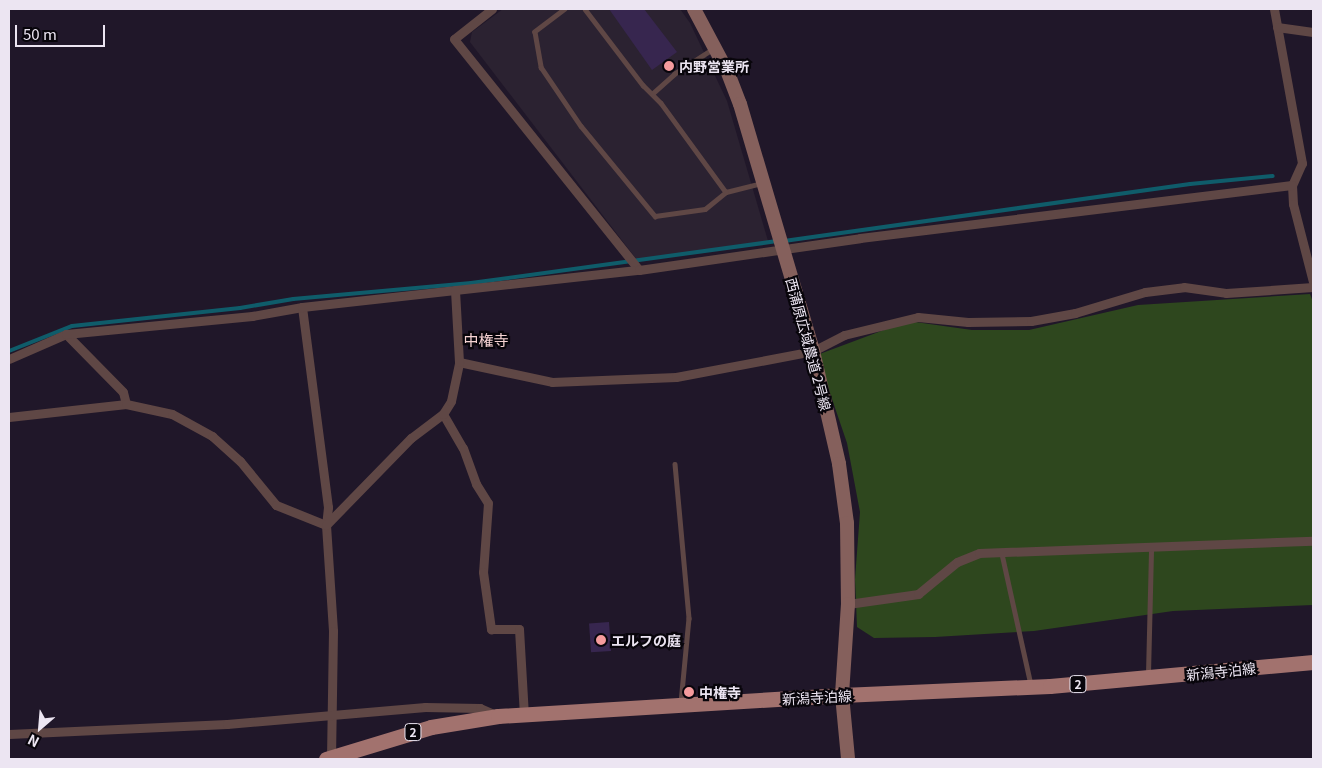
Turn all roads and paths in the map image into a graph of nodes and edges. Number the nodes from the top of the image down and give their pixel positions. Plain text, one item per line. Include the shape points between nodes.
1 (492, 9) edge
2 (565, 9) edge
3 (585, 9) edge
4 (694, 9) edge
5 (1274, 9) edge
6 (1278, 27) junction
7 (1313, 32) edge
8 (715, 48) junction
9 (652, 94) junction
10 (763, 183) junction
11 (1292, 185) junction
12 (726, 192) junction
13 (783, 250) junction
14 (1311, 268) edge
15 (639, 270) junction
16 (1313, 282) edge
17 (1313, 287) edge
18 (455, 290) junction
19 (302, 307) junction
20 (66, 334) junction
21 (813, 351) junction
22 (9, 360) edge
23 (459, 362) junction
24 (126, 404) junction
25 (443, 414) junction
26 (9, 417) edge
27 (676, 464) dead end
28 (326, 525) junction
29 (1313, 541) edge
30 (1151, 546) junction
31 (1002, 554) junction
32 (848, 604) junction
33 (1313, 662) edge
34 (1148, 678) junction
35 (1031, 687) junction
36 (842, 695) junction
37 (681, 705) junction
38 (332, 715) junction
39 (524, 715) junction
40 (498, 716) junction
41 (9, 734) edge
42 (330, 759) edge
43 (848, 759) edge

1 - 15 street via 454,39
2 - 12 lane via 535,32 540,67 581,126 655,216 705,209
3 - 9 lane
4 - 8 street, 西蒲原広域農道 2号線
5 - 6 street
6 - 7 street
6 - 11 street via 1302,163
8 - 9 lane via 674,74
8 - 10 street, 西蒲原広域農道 2号線 via 740,104
9 - 12 lane
10 - 12 lane
10 - 13 street, 西蒲原広域農道 2号線
11 - 13 street
11 - 14 street via 1293,204
13 - 15 street
13 - 21 street, 西蒲原広域農道 2号線
14 - 16 street
15 - 18 street
17 - 21 street via 1226,293 1184,287 1145,292 1075,313 1031,321 968,322 918,317 844,335
18 - 19 street
18 - 23 street
19 - 20 street via 242,318
19 - 28 street via 328,507
20 - 22 street
20 - 24 street via 123,392
21 - 23 street via 676,377 552,382
21 - 32 street, 西蒲原広域農道 2号線 via 841,474 847,523
23 - 25 street via 451,401
24 - 26 street
24 - 28 street via 172,414 212,436 240,461 276,505
25 - 28 street via 411,438
25 - 39 street via 463,448 476,484 488,503 483,572 491,628 519,629
27 - 37 lane via 689,618
28 - 38 street via 333,630
29 - 30 street
30 - 31 street
30 - 34 lane
31 - 32 street via 978,553 957,562 918,594
31 - 35 lane
32 - 36 street, 西蒲原広域農道 2号線
33 - 34 main road, 新潟寺泊線 / 2
34 - 35 main road, 新潟寺泊線 / 2
35 - 36 main road, 新潟寺泊線 / 2
36 - 37 main road, 新潟寺泊線 / 2
36 - 43 street, 西蒲原広域農道 2号線
37 - 39 main road, 新潟寺泊線 / 2
38 - 40 street via 443,707 480,708
38 - 41 street via 227,724
38 - 42 street
39 - 40 main road, 新潟寺泊線 / 2
40 - 42 main road, 新潟寺泊線 / 2 via 432,726

